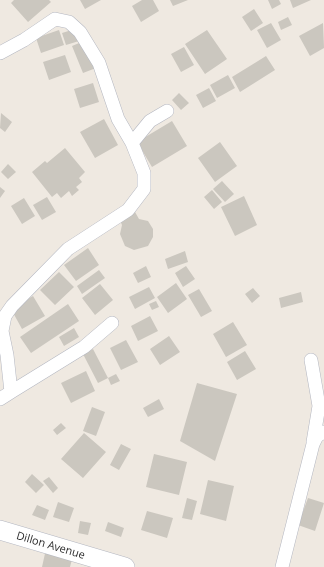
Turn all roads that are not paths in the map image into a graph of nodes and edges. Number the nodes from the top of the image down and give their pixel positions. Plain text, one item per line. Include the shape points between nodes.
1 (0, 53) edge
2 (167, 111) dead end
3 (132, 143) junction
4 (112, 323) dead end
5 (311, 360) dead end
6 (11, 392) junction
7 (0, 399) edge
8 (324, 432) edge
9 (313, 444) junction
10 (0, 530) edge
11 (126, 567) edge
12 (282, 567) edge

1 - 3 street via 55,19 68,22 80,32 99,63 118,119
2 - 3 street via 150,121
3 - 6 street via 144,173 144,189 128,210 68,249 5,316 2,331
4 - 6 street via 84,347
5 - 9 street via 319,406
6 - 7 street
8 - 9 street via 317,436
9 - 12 street
10 - 11 street, Dillon Avenue

